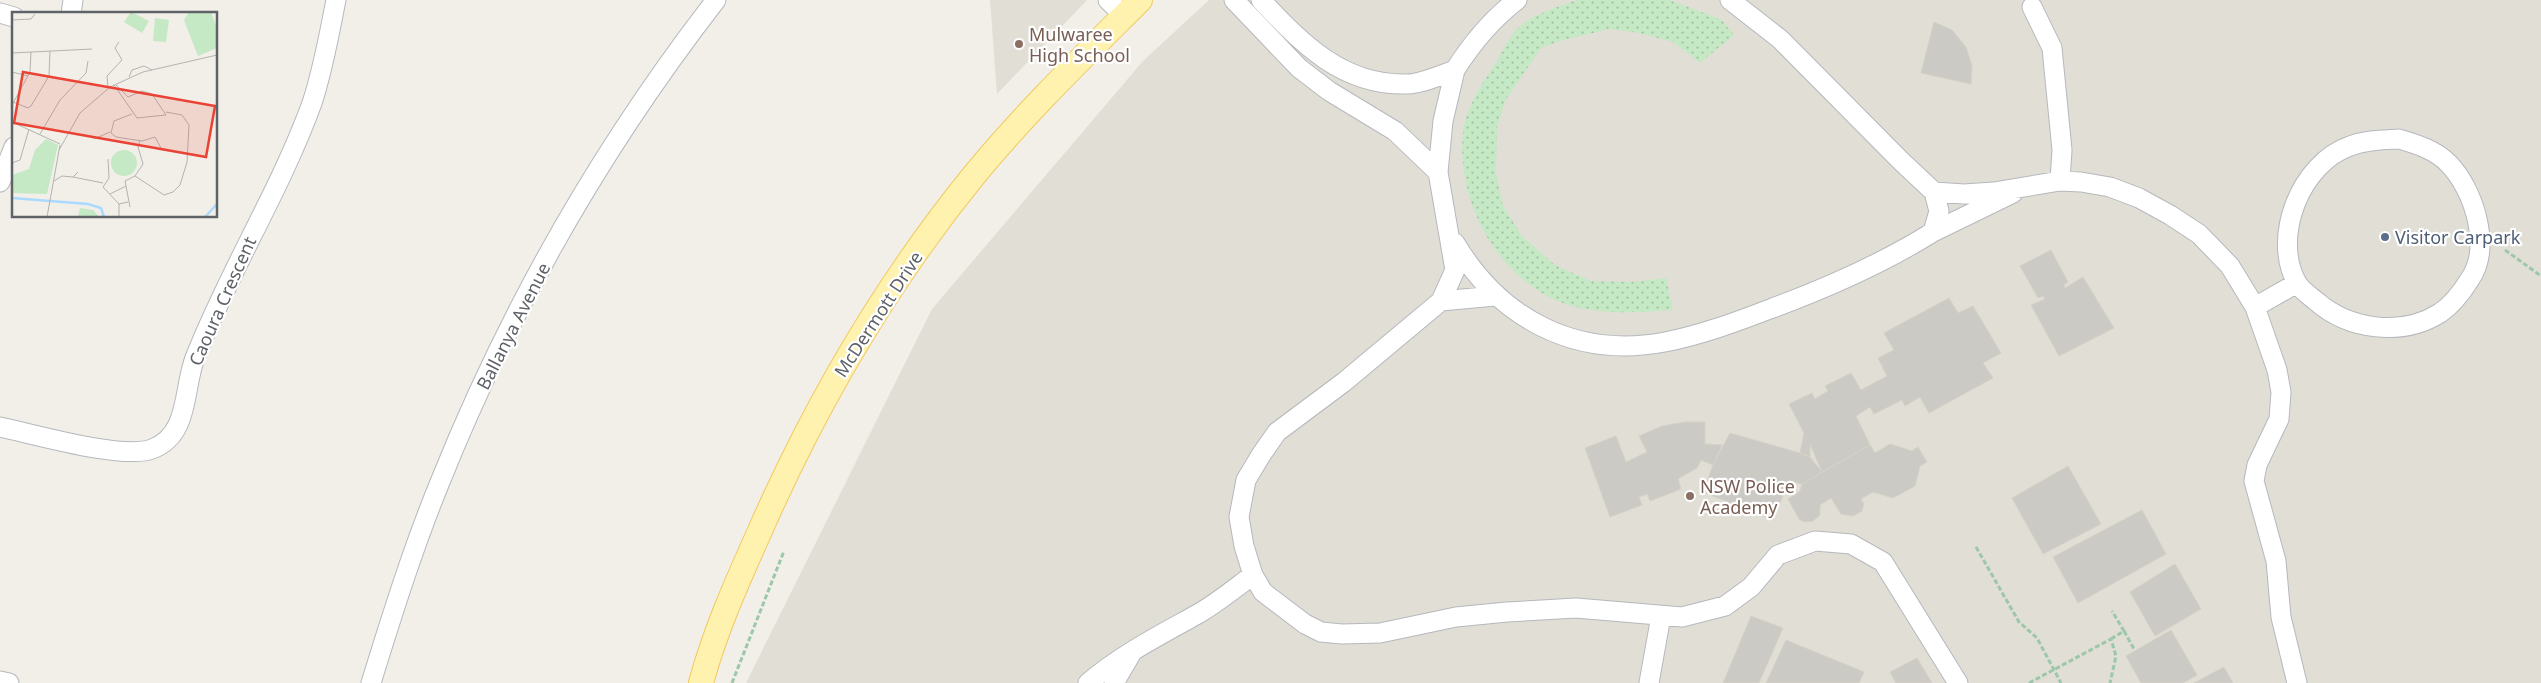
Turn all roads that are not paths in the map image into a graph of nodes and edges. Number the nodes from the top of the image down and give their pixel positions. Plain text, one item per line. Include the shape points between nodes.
1 (336, 0) edge
2 (716, 0) edge
3 (1234, 0) edge
4 (1261, 0) edge
5 (1517, 0) edge
6 (1730, 0) edge
7 (1124, 5) edge
8 (2032, 7) dead end
9 (1455, 70) junction
10 (12, 152) edge
11 (1438, 172) junction
12 (2060, 181) junction
13 (0, 182) edge
14 (2023, 188) junction
15 (1934, 192) junction
16 (1934, 232) junction
17 (1450, 233) junction
18 (2297, 283) junction
19 (1495, 296) junction
20 (1441, 301) junction
21 (2255, 307) junction
22 (0, 427) edge
23 (1253, 574) junction
24 (1661, 616) junction
25 (1134, 650) junction
26 (0, 681) edge
27 (9, 683) edge
28 (371, 683) edge
29 (701, 683) edge
30 (1088, 683) edge
31 (1114, 683) edge
32 (1649, 683) edge
33 (1958, 683) edge
34 (2297, 683) edge

1 - 22 street, Caoura Crescent via 325,56 309,110 293,152 206,327 191,367 180,422 169,439 153,449 134,453
2 - 28 street, Ballanya Avenue via 632,115 580,200 499,350 439,483
3 - 11 street via 1299,68 1395,131
4 - 9 street via 1312,50 1340,69 1366,81 1408,84
5 - 9 street via 1484,30
6 - 15 street via 1780,39
7 - 29 main road, McDermott Drive via 1086,53 976,174 865,329 782,481 710,650
8 - 12 street via 2052,48 2062,150
9 - 11 street via 1443,121
10 - 13 street
11 - 17 street
12 - 14 street
12 - 21 street via 2110,187 2170,215 2199,234 2230,266
14 - 15 street via 1964,194
14 - 16 street
15 - 16 street via 1939,211
16 - 19 street via 1838,283 1719,328 1664,342 1610,345 1570,339 1534,324
17 - 19 street via 1464,259
17 - 20 street via 1455,270
18 - 18 street via 2288,236 2296,200 2314,173 2330,157 2349,146 2398,139 2416,144 2449,164 2469,193 2477,218 2476,268 2458,296 2440,313 2408,324 2367,327 2331,312
18 - 21 street
19 - 20 street
20 - 23 street via 1344,382 1277,432 1261,455 1246,480 1239,518
21 - 34 street via 2277,370 2281,392 2279,418 2257,465 2254,481 2276,560 2281,617
23 - 24 street via 1263,592 1288,612 1328,633 1380,633 1456,617 1576,608
23 - 25 street via 1198,614
24 - 32 street
24 - 33 street via 1682,617 1725,606 1751,587 1778,556 1815,541 1851,544 1883,562
25 - 30 street via 1106,667
25 - 31 street
26 - 27 street

